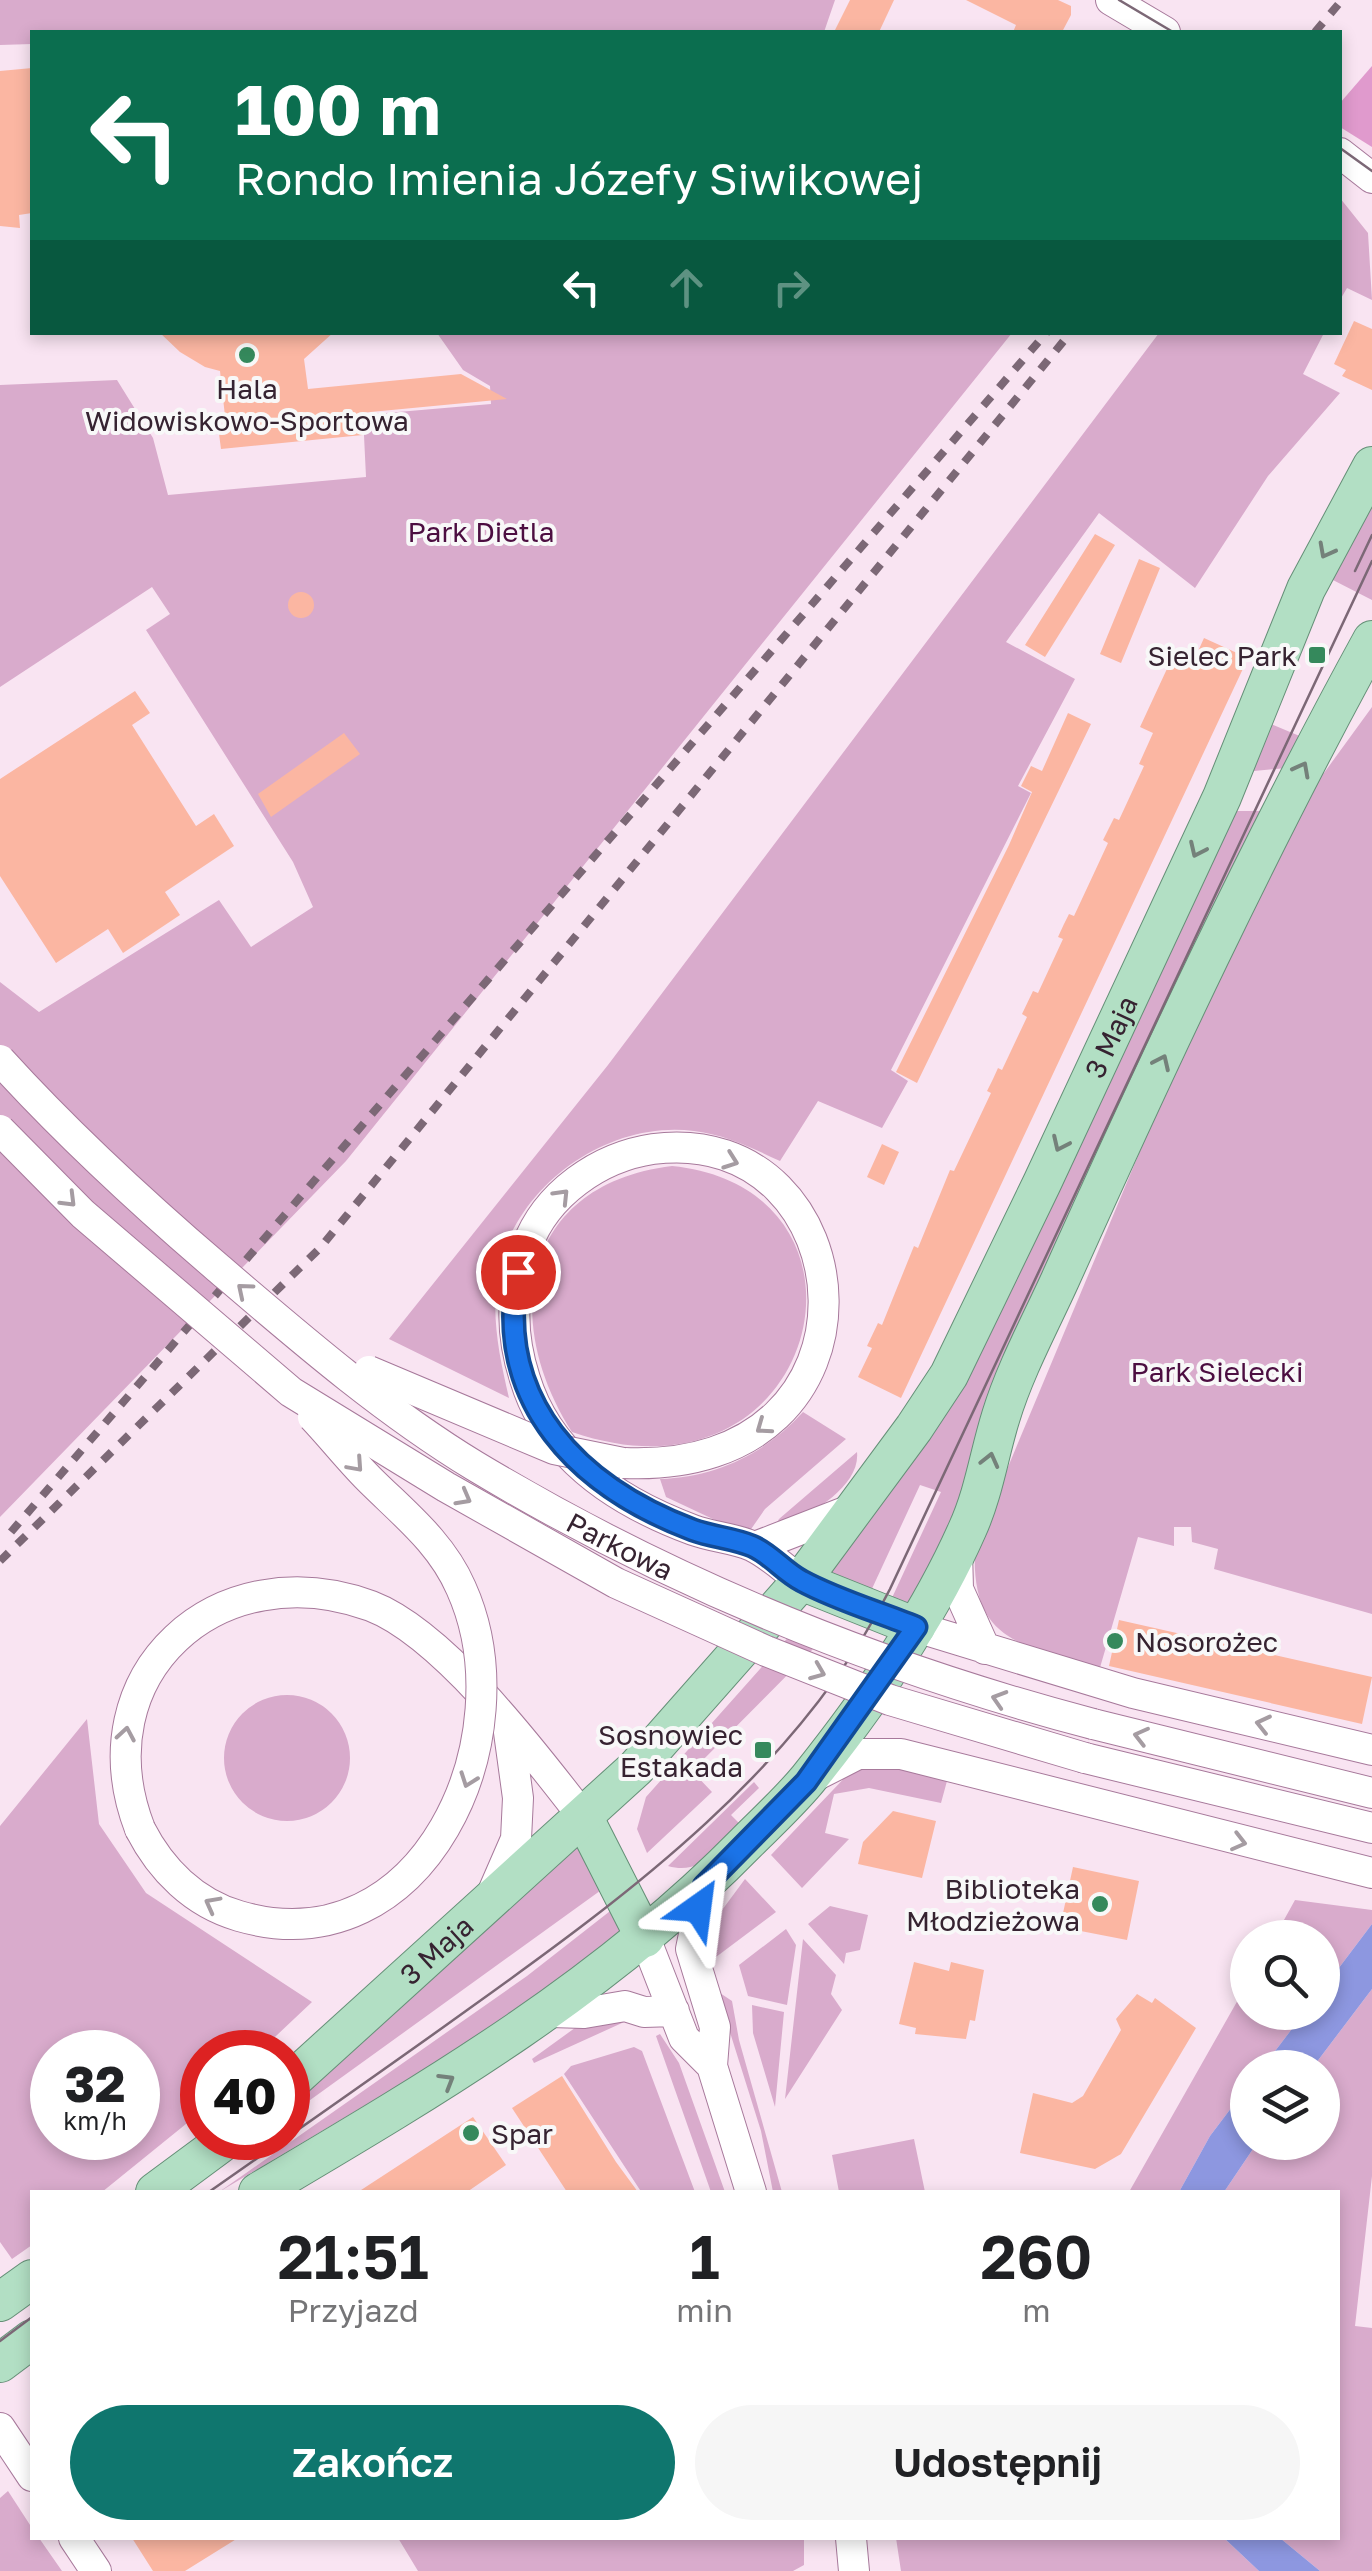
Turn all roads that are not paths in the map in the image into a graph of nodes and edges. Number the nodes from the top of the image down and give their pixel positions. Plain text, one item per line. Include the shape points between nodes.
1 (1111, 0) edge
2 (1162, 30) edge
3 (1372, 466) edge
4 (1372, 640) edge
5 (0, 1060) edge
6 (0, 1130) edge
7 (318, 1353) junction
8 (292, 1392) junction
9 (854, 1509) junction
10 (756, 1547) junction
11 (957, 1551) junction
12 (801, 1581) junction
13 (916, 1627) junction
14 (985, 1650) junction
15 (508, 1725) junction
16 (1372, 1750) edge
17 (806, 1782) junction
18 (1372, 1793) edge
19 (584, 1818) junction
20 (1372, 1828) edge
21 (1372, 1874) edge
22 (704, 1886) junction
23 (489, 1903) junction
24 (645, 1938) junction
25 (674, 2011) junction
26 (551, 2012) junction
27 (310, 2064) edge
28 (712, 2066) junction
29 (198, 2160) edge
30 (158, 2190) edge
31 (261, 2190) edge
32 (750, 2190) edge
33 (30, 2280) edge
34 (0, 2302) edge
35 (30, 2340) edge
36 (0, 2363) edge
37 (0, 2428) edge
38 (30, 2473) edge
39 (75, 2540) edge
40 (850, 2540) edge
41 (96, 2571) edge
42 (854, 2571) edge

1 - 2 street
3 -> 9 main road, 3 Maja via 1306,588 1222,796 972,1328 932,1401
11 -> 4 main road, 3 Maja via 1002,1412 1061,1277 1298,775
7 -> 5 street, Parkowa, bridge via 116,1182
6 -> 8 street, Parkowa, bridge via 83,1214
10 -> 7 street, bridge via 695,1531 593,1478 559,1445 519,1360 514,1293 532,1232 596,1168 636,1152 689,1150 747,1167 781,1194 814,1246 825,1292 821,1340 792,1401 758,1432 715,1452 670,1463 598,1460 527,1439
18 -> 7 street, Parkowa, bridge via 1093,1724 910,1670 714,1592 474,1465
8 -> 15 street, bridge via 427,1535 460,1586 483,1666 482,1732 472,1773 444,1829 402,1878 350,1911 312,1922 272,1923 209,1904 162,1864 140,1829 123,1750 138,1691 176,1637 208,1614 248,1598 311,1594 371,1606 407,1625
8 -> 20 street, Parkowa, bridge via 446,1488 668,1607 890,1700 1085,1758
9 - 10 street
9 - 12 main road, 3 Maja
10 - 12 street
11 - 13 main road, 3 Maja
11 - 14 street via 958,1589
12 - 13 main road
12 - 19 main road, 3 Maja via 696,1705
13 - 14 street
13 - 17 main road, 3 Maja
16 -> 14 street
15 - 19 street
15 - 23 street via 516,1839
17 -> 21 street via 858,1754 901,1754
17 - 22 main road, 3 Maja
19 - 23 main road, 3 Maja
19 - 24 main road
22 - 24 main road, 3 Maja
22 - 28 street via 692,1949 715,2028
23 - 27 main road, 3 Maja
24 - 25 street
24 - 26 main road
25 - 26 street via 625,2006
25 - 28 street via 684,2038
31 -> 26 main road via 450,2080
28 - 32 street
29 - 30 main road
33 - 34 main road
35 - 36 main road
37 - 38 street
39 - 41 street
40 - 42 street

